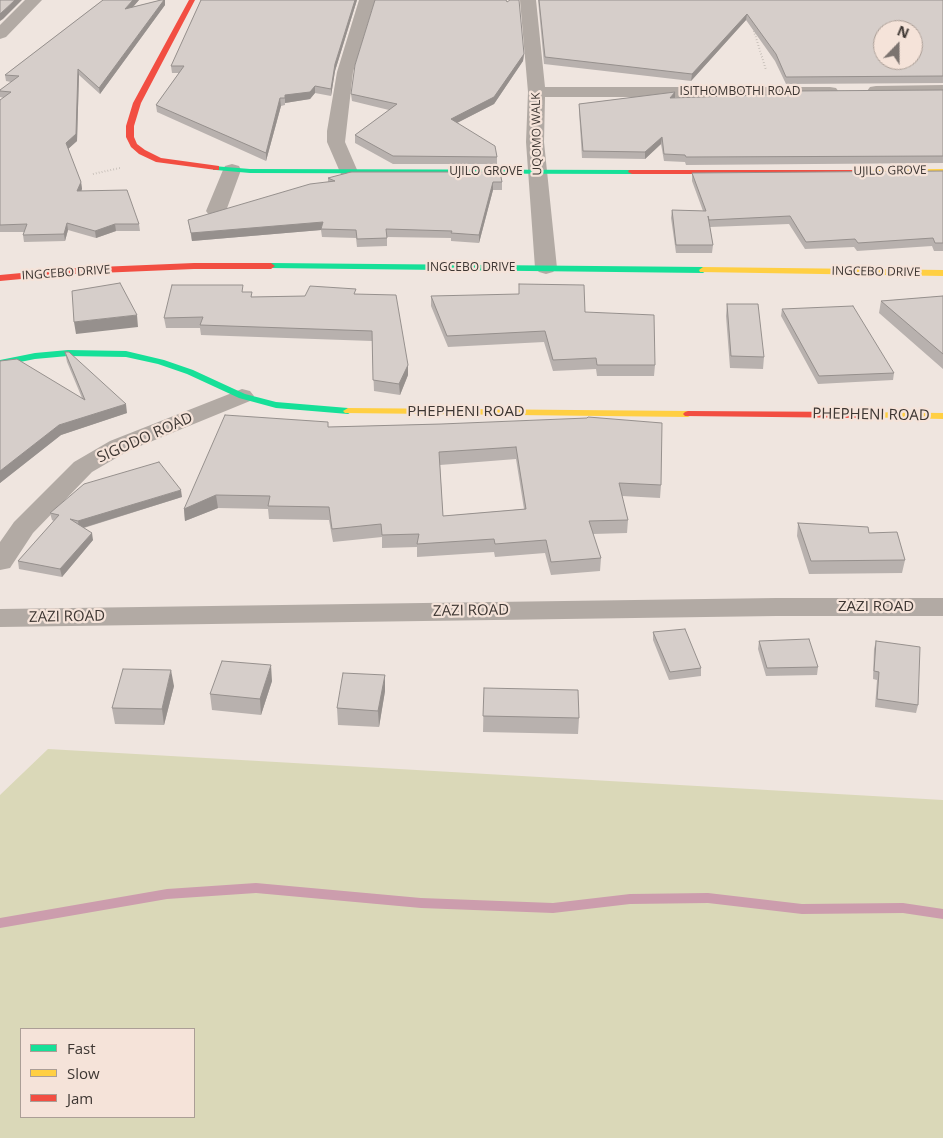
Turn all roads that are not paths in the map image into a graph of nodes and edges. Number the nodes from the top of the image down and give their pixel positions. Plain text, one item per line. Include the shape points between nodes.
1 (34, 0) edge
2 (192, 0) edge
3 (367, 0) edge
4 (528, 0) edge
5 (0, 34) edge
6 (943, 90) edge
7 (863, 91) edge
8 (537, 92) junction
9 (844, 92) edge
10 (232, 170) junction
11 (943, 171) edge
12 (349, 172) junction
13 (537, 172) junction
14 (216, 211) edge
15 (546, 268) junction
16 (943, 273) edge
17 (0, 278) edge
18 (0, 363) edge
19 (242, 396) junction
20 (943, 416) edge
21 (0, 562) edge
22 (943, 607) edge
23 (0, 618) edge

1 - 5 street
2 - 10 street, UJILO GROVE via 137,103 130,137 142,152 159,160
3 - 12 street via 345,72 336,131 336,142
4 - 8 street, UQOMO WALK
6 - 7 street
8 - 9 street, ISITHOMBOTHI ROAD
8 - 13 street, UQOMO WALK
10 - 12 street, UJILO GROVE
10 - 14 street
11 - 13 street, UJILO GROVE
12 - 13 street, UJILO GROVE
13 - 15 street, UQOMO WALK
15 - 16 street, INGCEBO DRIVE
15 - 17 street, INGCEBO DRIVE via 194,266
18 - 19 street, PHEPHENI ROAD via 68,353 126,354 190,372
19 - 20 street, PHEPHENI ROAD via 276,405 354,412
19 - 21 street, SIGODO ROAD via 119,446 83,467 24,528
22 - 23 street, ZAZI ROAD

